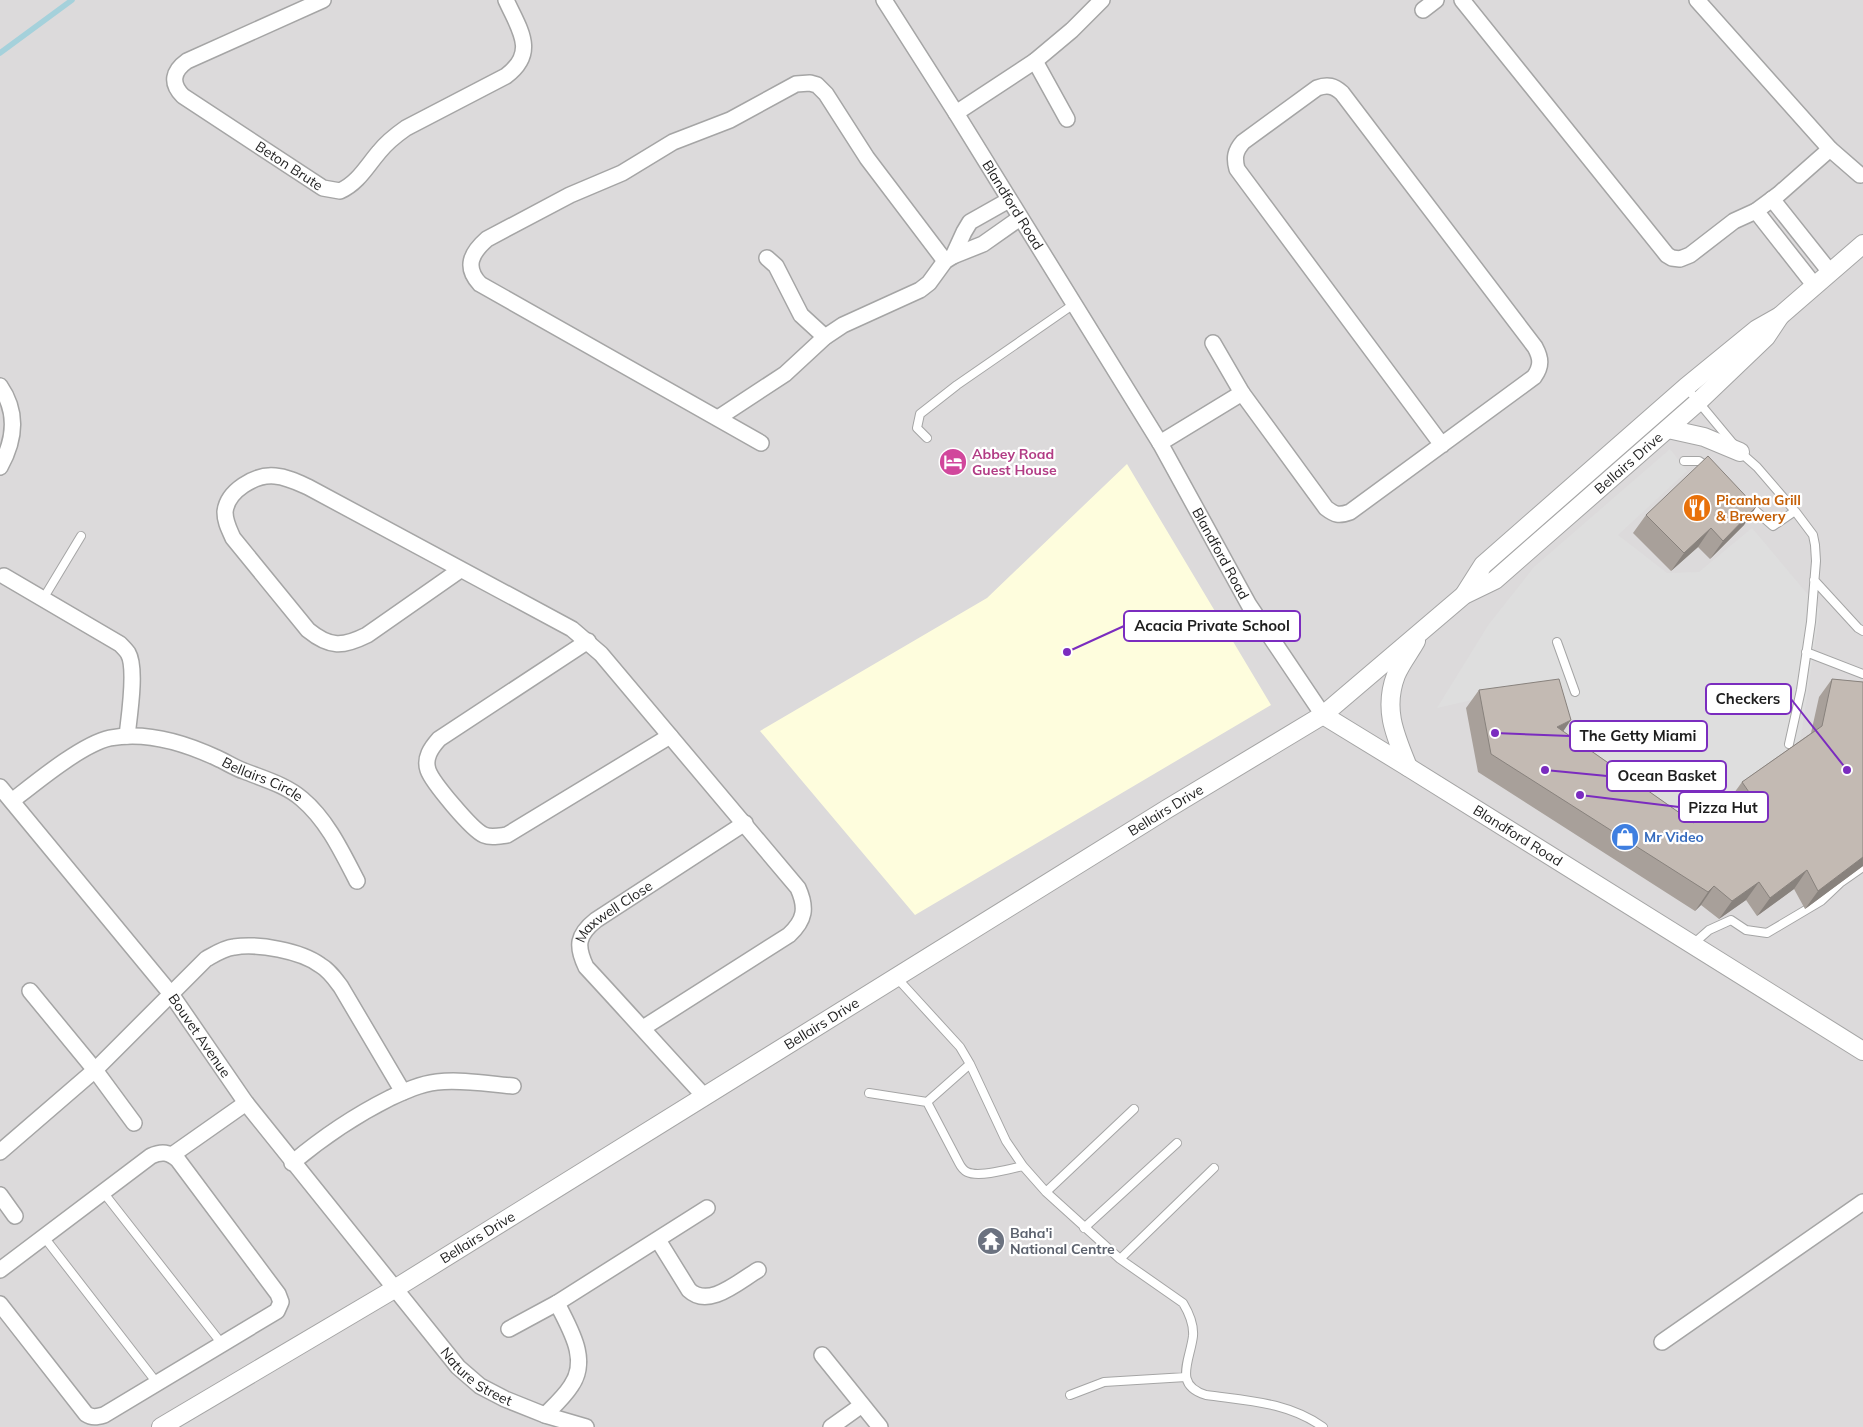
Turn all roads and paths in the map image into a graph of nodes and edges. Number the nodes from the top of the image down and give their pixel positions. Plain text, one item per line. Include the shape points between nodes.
1 (323, 0) edge
2 (506, 0) edge
3 (884, 0) edge
4 (1102, 0) edge
5 (1436, 0) edge
6 (1462, 0) edge
7 (1697, 0) edge
8 (1423, 10) dead end
9 (1034, 61) junction
10 (956, 113) junction
11 (1067, 119) dead end
12 (1830, 149) junction
13 (1860, 175) dead end
14 (1772, 199) junction
15 (1009, 200) junction
16 (1756, 211) junction
17 (1020, 218) junction
18 (1863, 244) edge
19 (767, 258) dead end
20 (949, 259) junction
21 (1830, 272) junction
22 (1815, 286) junction
23 (1074, 304) junction
24 (1780, 316) junction
25 (825, 337) junction
26 (1213, 343) dead end
27 (0, 386) edge
28 (1686, 387) junction
29 (1242, 392) junction
30 (1698, 402) junction
31 (5, 407) edge
32 (718, 418) junction
33 (1668, 429) junction
34 (927, 438) dead end
35 (761, 443) dead end
36 (1160, 443) junction
37 (1442, 445) junction
38 (1740, 452) junction
39 (1684, 461) dead end
40 (0, 467) edge
41 (1712, 471) edge
42 (1740, 496) edge
43 (1795, 511) junction
44 (81, 536) dead end
45 (460, 570) junction
46 (4, 576) dead end
47 (1814, 580) junction
48 (1464, 595) junction
49 (43, 599) junction
50 (1424, 628) junction
51 (1863, 631) edge
52 (588, 641) junction
53 (1557, 642) dead end
54 (1806, 652) junction
55 (1863, 674) edge
56 (1575, 692) dead end
57 (1323, 716) junction
58 (127, 736) junction
59 (670, 736) junction
60 (1789, 744) dead end
61 (1408, 767) junction
62 (0, 787) edge
63 (12, 801) junction
64 (745, 824) junction
65 (1863, 867) edge
66 (357, 881) dead end
67 (1692, 945) junction
68 (896, 977) junction
69 (30, 991) dead end
70 (171, 994) junction
71 (643, 1028) junction
72 (1863, 1051) edge
73 (970, 1064) junction
74 (95, 1070) junction
75 (513, 1086) dead end
76 (403, 1092) junction
77 (869, 1092) dead end
78 (705, 1096) junction
79 (927, 1102) junction
80 (246, 1103) junction
81 (1134, 1109) dead end
82 (134, 1123) dead end
83 (1177, 1143) dead end
84 (0, 1152) edge
85 (172, 1155) junction
86 (292, 1163) junction
87 (1023, 1166) junction
88 (1214, 1168) dead end
89 (103, 1192) junction
90 (1046, 1192) junction
91 (0, 1195) edge
92 (1863, 1202) edge
93 (707, 1208) dead end
94 (15, 1216) dead end
95 (1084, 1228) junction
96 (44, 1237) junction
97 (658, 1240) junction
98 (1120, 1259) junction
99 (0, 1270) edge
100 (758, 1270) dead end
101 (396, 1288) junction
102 (557, 1303) junction
103 (0, 1304) edge
104 (509, 1329) dead end
105 (1662, 1342) dead end
106 (222, 1344) junction
107 (822, 1355) dead end
108 (1186, 1377) junction
109 (157, 1383) junction
110 (1070, 1395) dead end
111 (862, 1405) junction
112 (545, 1414) junction
113 (163, 1427) edge
114 (586, 1427) edge
115 (831, 1427) edge
116 (880, 1427) edge
117 (1323, 1427) edge

1 - 2 street, Beton Brute via 187,61 174,75 174,84 182,96 332,191 340,191 357,181 380,150 406,128 514,70 521,61 524,46
3 - 10 street, Blandford Road
4 - 9 street
5 - 8 street
6 - 16 street via 1666,255 1680,259 1690,255 1734,221
7 - 12 street
9 - 10 street
9 - 11 street
10 - 15 street, Blandford Road
12 - 13 street
12 - 14 street
14 - 16 street
14 - 21 street
15 - 17 street, Blandford Road
15 - 20 street via 970,222
16 - 22 street
17 - 20 street via 983,244
17 - 23 street, Blandford Road
18 - 21 street, Bellairs Drive
19 - 25 street via 776,266 801,315
20 - 25 street via 920,290 843,325
20 - 32 street via 867,158 826,94 817,84 810,83 796,84 730,120 673,142 622,173 570,195 487,239 478,247 472,257 471,268 480,284
21 - 22 street, Bellairs Drive
22 - 24 street, Bellairs Drive
23 - 34 lane via 920,414 917,428
23 - 36 street, Blandford Road
24 - 28 street, Bellairs Drive via 1757,329
24 - 30 street, Bellairs Drive via 1766,338
25 - 32 street via 785,374
26 - 29 street
27 - 31 street via 7,396
28 - 30 lane
28 - 48 street, Bellairs Drive via 1483,565
29 - 36 street
29 - 37 street via 1334,515 1350,512
30 - 33 street, Bellairs Drive
30 - 38 lane
31 - 40 street via 14,427
32 - 35 street
33 - 38 street via 1704,437
33 - 48 street, Bellairs Drive via 1495,580
36 - 57 street, Blandford Road via 1250,605
37 - 37 street via 1534,377 1540,357 1342,93 1329,85 1323,86 1243,142 1237,148 1237,169
38 - 43 lane
39 - 41 lane via 1699,461
42 - 43 lane via 1773,526
43 - 47 lane via 1815,545
44 - 49 lane
45 - 45 street via 290,479 273,475 245,484 236,490 225,511 226,524 233,538 308,630 328,643 339,645 367,635
45 - 52 street via 555,619
46 - 49 street
47 - 51 lane
47 - 54 lane
48 - 50 street, Bellairs Drive
49 - 58 street via 120,644 129,653 132,675
50 - 57 street, Bellairs Drive
50 - 61 street via 1397,673 1390,700 1392,726
52 - 59 street
52 - 59 street via 439,739 430,749 428,769 473,828 484,835 507,835
53 - 56 lane
54 - 55 lane
54 - 60 lane
57 - 61 street, Blandford Road
57 - 68 street, Bellairs Drive
58 - 63 street, Bellairs Circle via 109,738 82,750
58 - 66 street, Bellairs Circle via 167,740 190,747 295,793 329,831
59 - 64 street
61 - 67 street, Blandford Road
62 - 63 street, Bouvet Avenue
63 - 70 street, Bouvet Avenue
64 - 71 street via 798,888 804,900 798,926 789,935
64 - 71 street, Maxwell Close via 596,920 582,935 579,945 586,967
65 - 67 lane via 1821,901 1767,933 1746,930 1731,920 1709,930
67 - 72 street, Blandford Road
68 - 73 lane via 960,1047
68 - 78 street, Bellairs Drive
69 - 74 street
70 - 74 street
70 - 76 street via 206,959 220,951 234,947 268,948 304,956 321,965 342,987
70 - 80 street, Bouvet Avenue
71 - 78 street, Maxwell Close
73 - 79 lane
73 - 87 lane via 1006,1141
74 - 82 street
74 - 84 street
75 - 76 street via 438,1082
76 - 86 street via 346,1122
77 - 79 lane
78 - 101 street, Bellairs Drive
79 - 87 lane via 963,1169 969,1173 986,1173
80 - 85 street
80 - 86 street, Bouvet Avenue
81 - 90 lane
83 - 95 lane
85 - 89 street via 158,1152
85 - 106 street via 280,1298 277,1311
86 - 101 street, Bouvet Avenue
87 - 90 lane
88 - 98 lane
89 - 96 street
89 - 106 lane
90 - 95 lane
91 - 94 street
92 - 105 street
93 - 97 street
95 - 98 lane
96 - 99 street
96 - 109 lane
97 - 100 street via 695,1296 717,1295
97 - 102 street
98 - 108 lane via 1183,1304 1193,1336
101 - 112 street, Nature Street via 458,1367 480,1386
101 - 113 street, Bellairs Drive
102 - 104 street
102 - 112 street via 579,1356 578,1371 572,1385
103 - 109 street via 91,1417 104,1416
106 - 109 street
107 - 111 street
108 - 110 lane via 1104,1382
108 - 117 lane via 1196,1392 1294,1410
111 - 115 street
111 - 116 street
112 - 114 street, Nature Street

